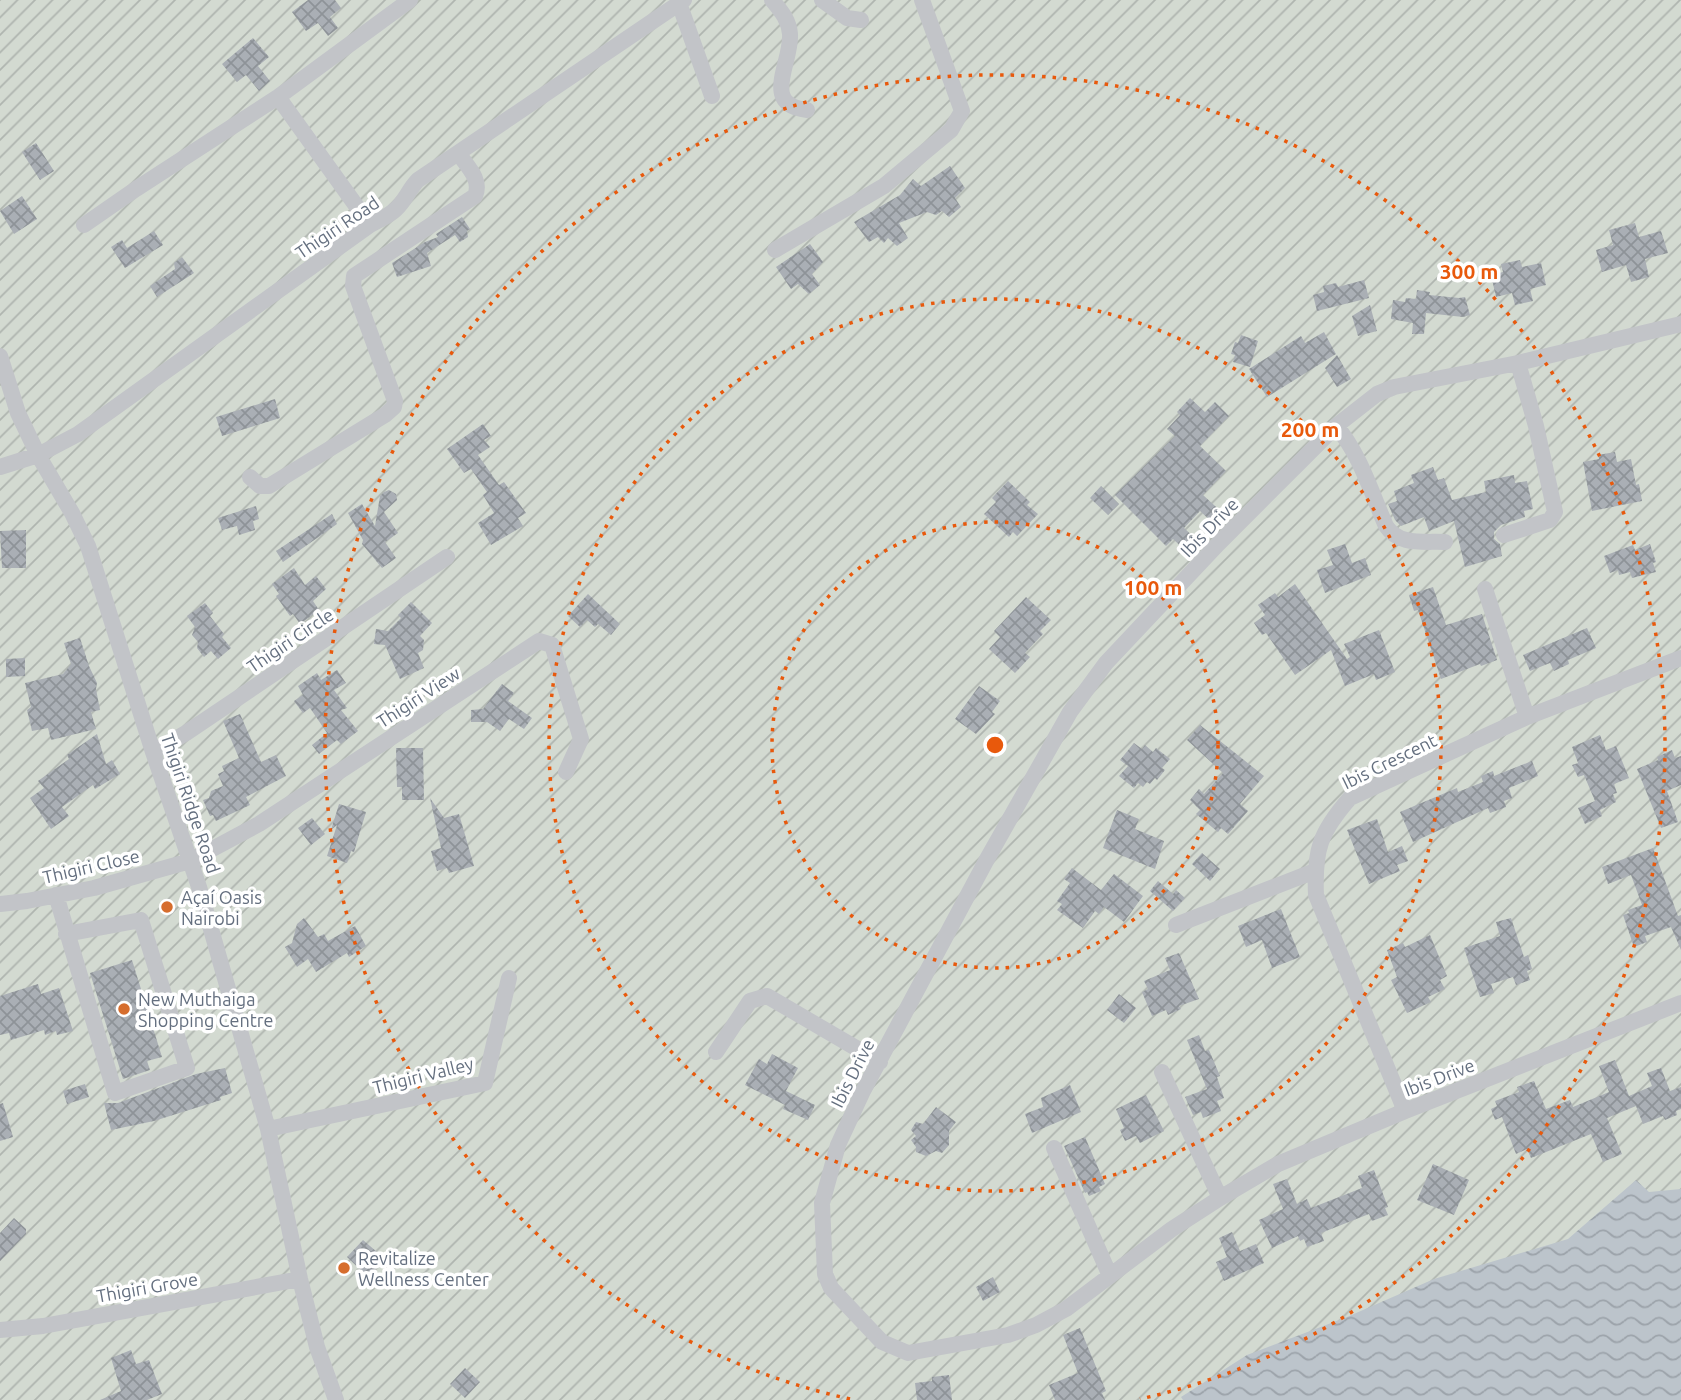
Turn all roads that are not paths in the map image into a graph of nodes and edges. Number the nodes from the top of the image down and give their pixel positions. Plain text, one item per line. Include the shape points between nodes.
1 (410, 0) edge
2 (772, 0) edge
3 (822, 0) edge
4 (922, 0) edge
5 (682, 2) edge
6 (861, 20) dead end
7 (712, 96) dead end
8 (278, 97) junction
9 (807, 110) dead end
10 (458, 153) junction
11 (84, 225) dead end
12 (370, 225) junction
13 (775, 250) dead end
14 (1681, 324) edge
15 (0, 356) edge
16 (1518, 363) junction
17 (1336, 426) junction
18 (38, 455) junction
19 (0, 467) edge
20 (250, 477) dead end
21 (1504, 535) dead end
22 (1445, 542) dead end
23 (447, 557) dead end
24 (1485, 589) dead end
25 (1681, 658) edge
26 (1527, 717) junction
27 (153, 752) junction
28 (565, 772) dead end
29 (190, 860) junction
30 (1315, 870) junction
31 (56, 895) junction
32 (0, 904) edge
33 (1176, 925) dead end
34 (66, 934) junction
35 (509, 978) dead end
36 (1681, 1003) edge
37 (716, 1052) dead end
38 (880, 1062) junction
39 (1162, 1072) dead end
40 (1405, 1111) junction
41 (268, 1129) junction
42 (1054, 1148) dead end
43 (1220, 1198) junction
44 (1110, 1276) junction
45 (300, 1279) junction
46 (0, 1330) edge
47 (336, 1400) edge

1 - 8 street
2 - 9 street via 790,32 780,90 793,108
3 - 6 street via 847,18
4 - 13 street via 962,111 951,130 884,186
5 - 7 street
5 - 10 street, Thigiri Road
8 - 11 street
8 - 12 street
10 - 12 street, Thigiri Road via 418,180 395,211
10 - 20 street via 477,181 475,196 354,276 353,286 394,407 269,486 260,486
12 - 18 street, Thigiri Road via 78,435
14 - 16 street, Ibis Drive
15 - 18 street, Thigiri Ridge Road via 18,413
16 - 17 street, Ibis Drive via 1394,387 1377,394
16 - 21 street via 1555,512 1550,520
17 - 22 street via 1354,451 1392,535 1401,541
17 - 38 street, Ibis Drive via 1218,544 1086,688 986,861
18 - 19 street, Thigiri Road
18 - 27 street, Thigiri Ridge Road via 88,546
23 - 27 street, Thigiri Circle
24 - 26 street
25 - 26 street, Ibis Crescent
26 - 30 street, Ibis Crescent via 1350,798 1319,844
27 - 29 street, Thigiri Ridge Road
28 - 29 street, Thigiri View via 582,739 552,645 539,641 259,824
29 - 31 street, Thigiri Close
29 - 41 street, Thigiri Ridge Road
30 - 33 street
30 - 40 street, Ibis Crescent via 1316,895
31 - 32 street, Thigiri Close
31 - 34 street
34 - 34 street via 116,1093 187,1068 141,920
35 - 41 street, Thigiri Valley via 485,1083
36 - 40 street, Ibis Drive
37 - 38 street via 750,1001 767,996
38 - 44 street, Ibis Drive via 838,1145 822,1203 825,1274 831,1288 882,1342 908,1353 1008,1335 1066,1309
39 - 43 street
40 - 43 street, Ibis Drive via 1278,1164
41 - 45 street, Thigiri Ridge Road
42 - 44 street
43 - 44 street, Ibis Drive
45 - 46 street, Thigiri Grove
45 - 47 street, Thigiri Ridge Road

